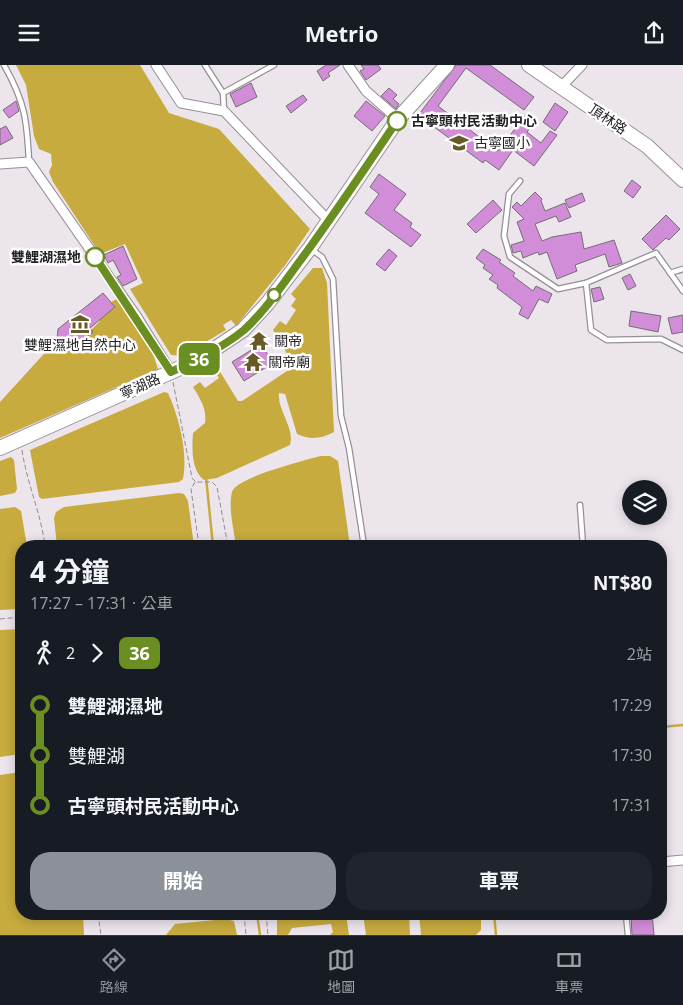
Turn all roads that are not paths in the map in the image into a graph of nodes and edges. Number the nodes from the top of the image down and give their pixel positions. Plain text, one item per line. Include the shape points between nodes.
1 (4, 65) edge
2 (156, 65) edge
3 (205, 65) edge
4 (274, 65) edge
5 (348, 65) edge
6 (447, 65) edge
7 (528, 65) edge
8 (582, 65) edge
9 (561, 87) junction
10 (223, 93) junction
11 (224, 111) junction
12 (398, 119) junction
13 (30, 162) junction
14 (0, 164) edge
15 (683, 180) edge
16 (520, 181) dead end
17 (329, 221) junction
18 (310, 248) junction
19 (683, 269) edge
20 (670, 273) junction
21 (586, 283) junction
22 (683, 291) edge
23 (683, 350) edge
24 (171, 372) junction
25 (0, 448) edge
26 (580, 505) dead end
27 (363, 540) edge
28 (583, 540) edge
29 (683, 860) edge
30 (667, 861) edge
31 (627, 920) edge
32 (628, 935) edge

1 - 13 lane via 19,91 27,123
2 - 11 street via 181,103
3 - 10 lane
4 - 10 lane
5 - 12 street via 366,91
6 - 12 main road, 寧湖路
7 - 9 main road, 頂林路
8 - 9 street
9 - 15 main road, 頂林路 via 648,146
10 - 11 lane
11 - 17 street
12 - 17 main road, 寧湖路
13 - 14 street
13 - 24 street
16 - 21 lane via 509,194 504,236 510,257 558,289
17 - 18 main road, 寧湖路
18 - 24 main road, 寧湖路 via 243,330 212,352
18 - 27 lane via 322,257 332,279 341,416
19 - 20 lane
20 - 21 lane via 656,253
20 - 22 lane
21 - 23 lane via 591,330 607,340 661,339
24 - 25 main road, 寧湖路
26 - 28 lane
29 - 30 street
31 - 32 lane

